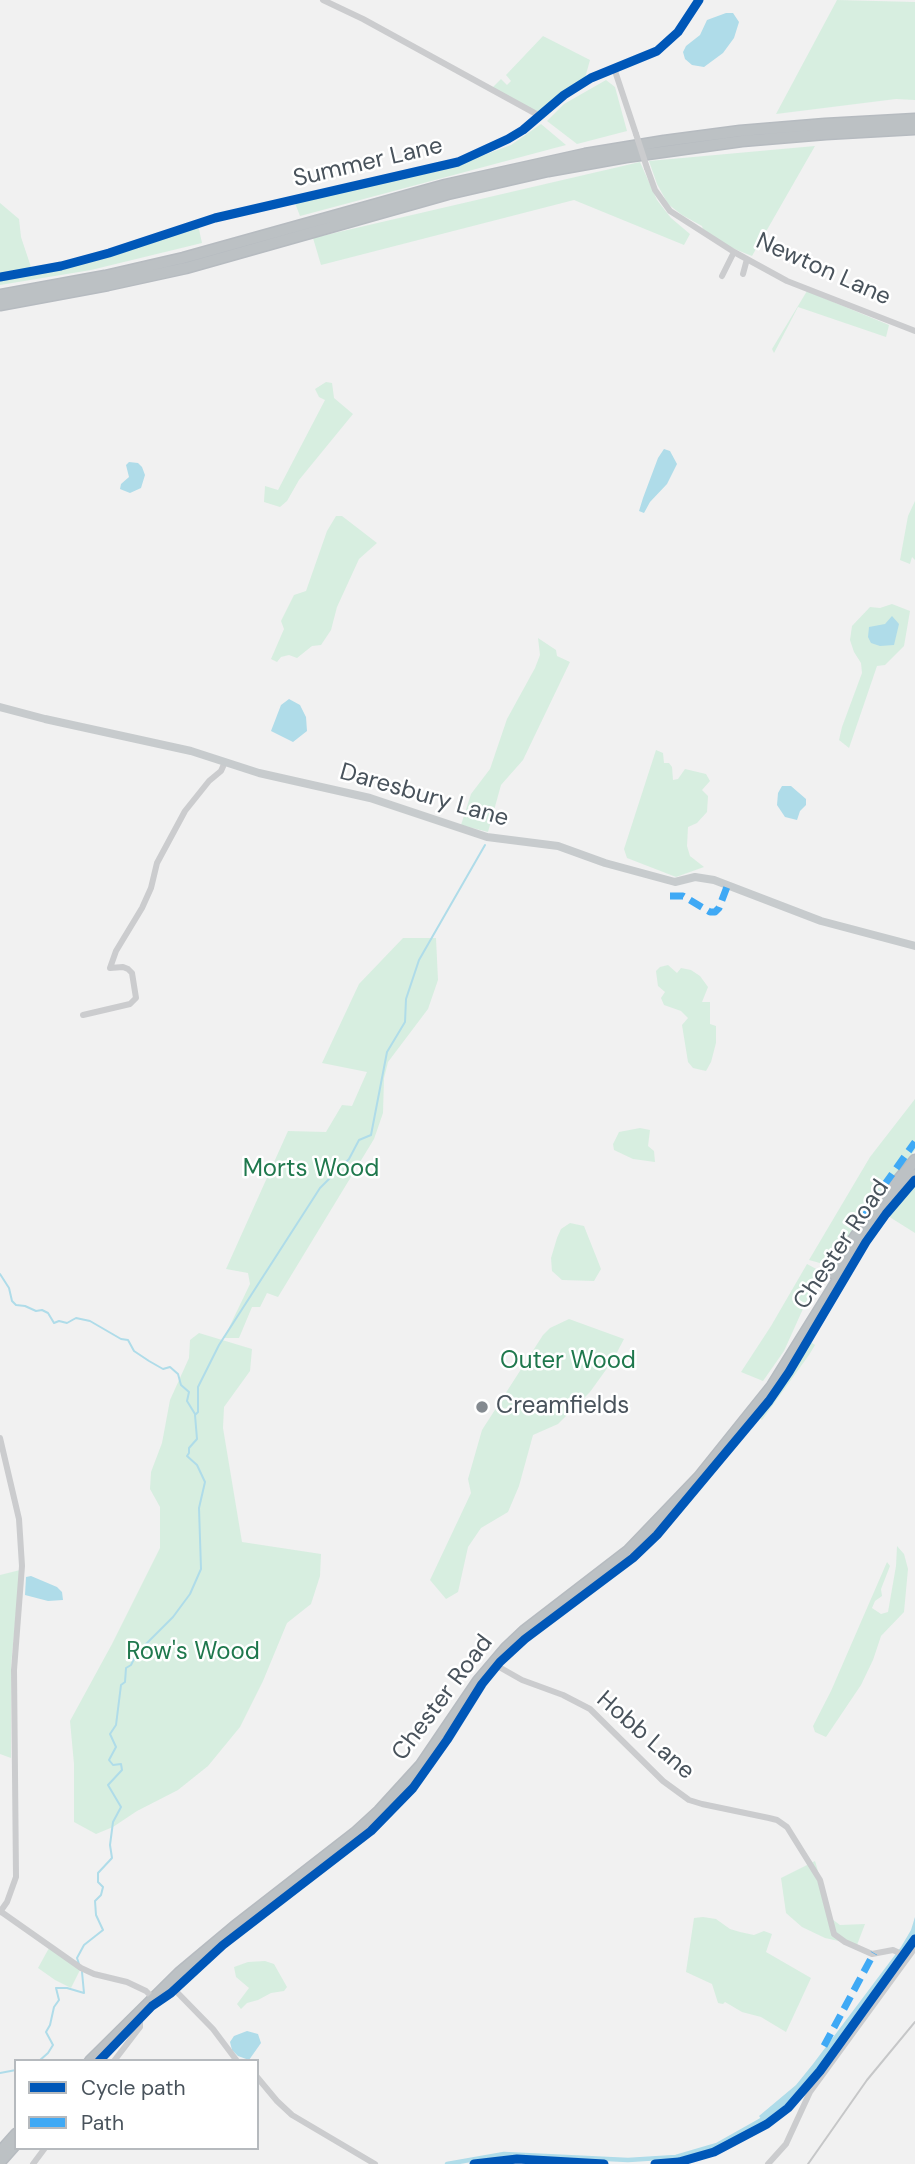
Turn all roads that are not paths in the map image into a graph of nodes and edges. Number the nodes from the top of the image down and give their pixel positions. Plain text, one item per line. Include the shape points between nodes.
1 (323, 0) edge
2 (699, 0) edge
3 (614, 68) junction
4 (540, 116) junction
5 (915, 119) edge
6 (915, 129) edge
7 (734, 252) junction
8 (722, 276) dead end
9 (0, 277) edge
10 (0, 295) edge
11 (0, 305) edge
12 (915, 331) edge
13 (0, 707) edge
14 (225, 762) junction
15 (915, 946) edge
16 (83, 1014) dead end
17 (915, 1160) edge
18 (915, 1166) edge
19 (915, 1175) edge
20 (895, 1186) junction
21 (803, 1337) junction
22 (0, 1438) edge
23 (492, 1663) junction
24 (0, 1911) edge
25 (915, 1948) edge
26 (906, 1957) junction
27 (169, 1984) junction
28 (153, 1998) junction
29 (134, 2016) junction
30 (104, 2047) junction
31 (92, 2059) edge
32 (115, 2059) edge
33 (235, 2059) edge
34 (259, 2079) edge
35 (14, 2136) edge
36 (14, 2146) edge
37 (0, 2152) edge
38 (0, 2162) edge
39 (374, 2164) edge
40 (769, 2164) edge

1 - 4 street
2 - 3 street, Summer Lane via 666,44 648,57
3 - 4 street, Summer Lane via 577,86
3 - 7 street, Newton Lane, bridge via 655,190 670,211
4 - 9 street, Summer Lane via 508,139 442,167 215,218 110,253
5 - 10 highway via 740,131 572,157 432,188 183,258
6 - 11 highway via 741,141 548,171 448,194 186,268
7 - 8 street
7 - 12 street, Newton Lane via 743,266
13 - 14 main road, Daresbury Lane
14 - 15 main road, Daresbury Lane via 370,798 487,837 558,846 675,882 695,877 714,880 821,921
14 - 16 street via 186,811 157,863 142,908 116,951 110,968 123,967 132,973 136,998 131,1004
17 - 20 highway, Chester Road
18 - 20 main road
19 - 21 highway, Chester Road via 862,1241
20 - 21 highway, Chester Road via 852,1240
21 - 23 highway, Chester Road via 772,1386 699,1477 631,1548 524,1631
22 - 24 street via 22,1553 14,1670 16,1871 13,1890
23 - 26 street, Hobb Lane via 590,1709 663,1781 689,1800 777,1820 788,1827 820,1880 834,1934 872,1954 890,1950
23 - 27 highway, Chester Road via 421,1765 379,1811
24 - 28 street via 81,1968 127,1982
25 - 26 street
26 - 40 street via 810,2091 786,2144
27 - 28 highway, Chester Road
27 - 33 street via 213,2029
28 - 29 highway, Chester Road
29 - 30 highway, Chester Road
29 - 32 street via 140,2025
30 - 31 highway, Chester Road
30 - 32 street
34 - 39 street via 292,2115
35 - 37 highway
36 - 38 highway

